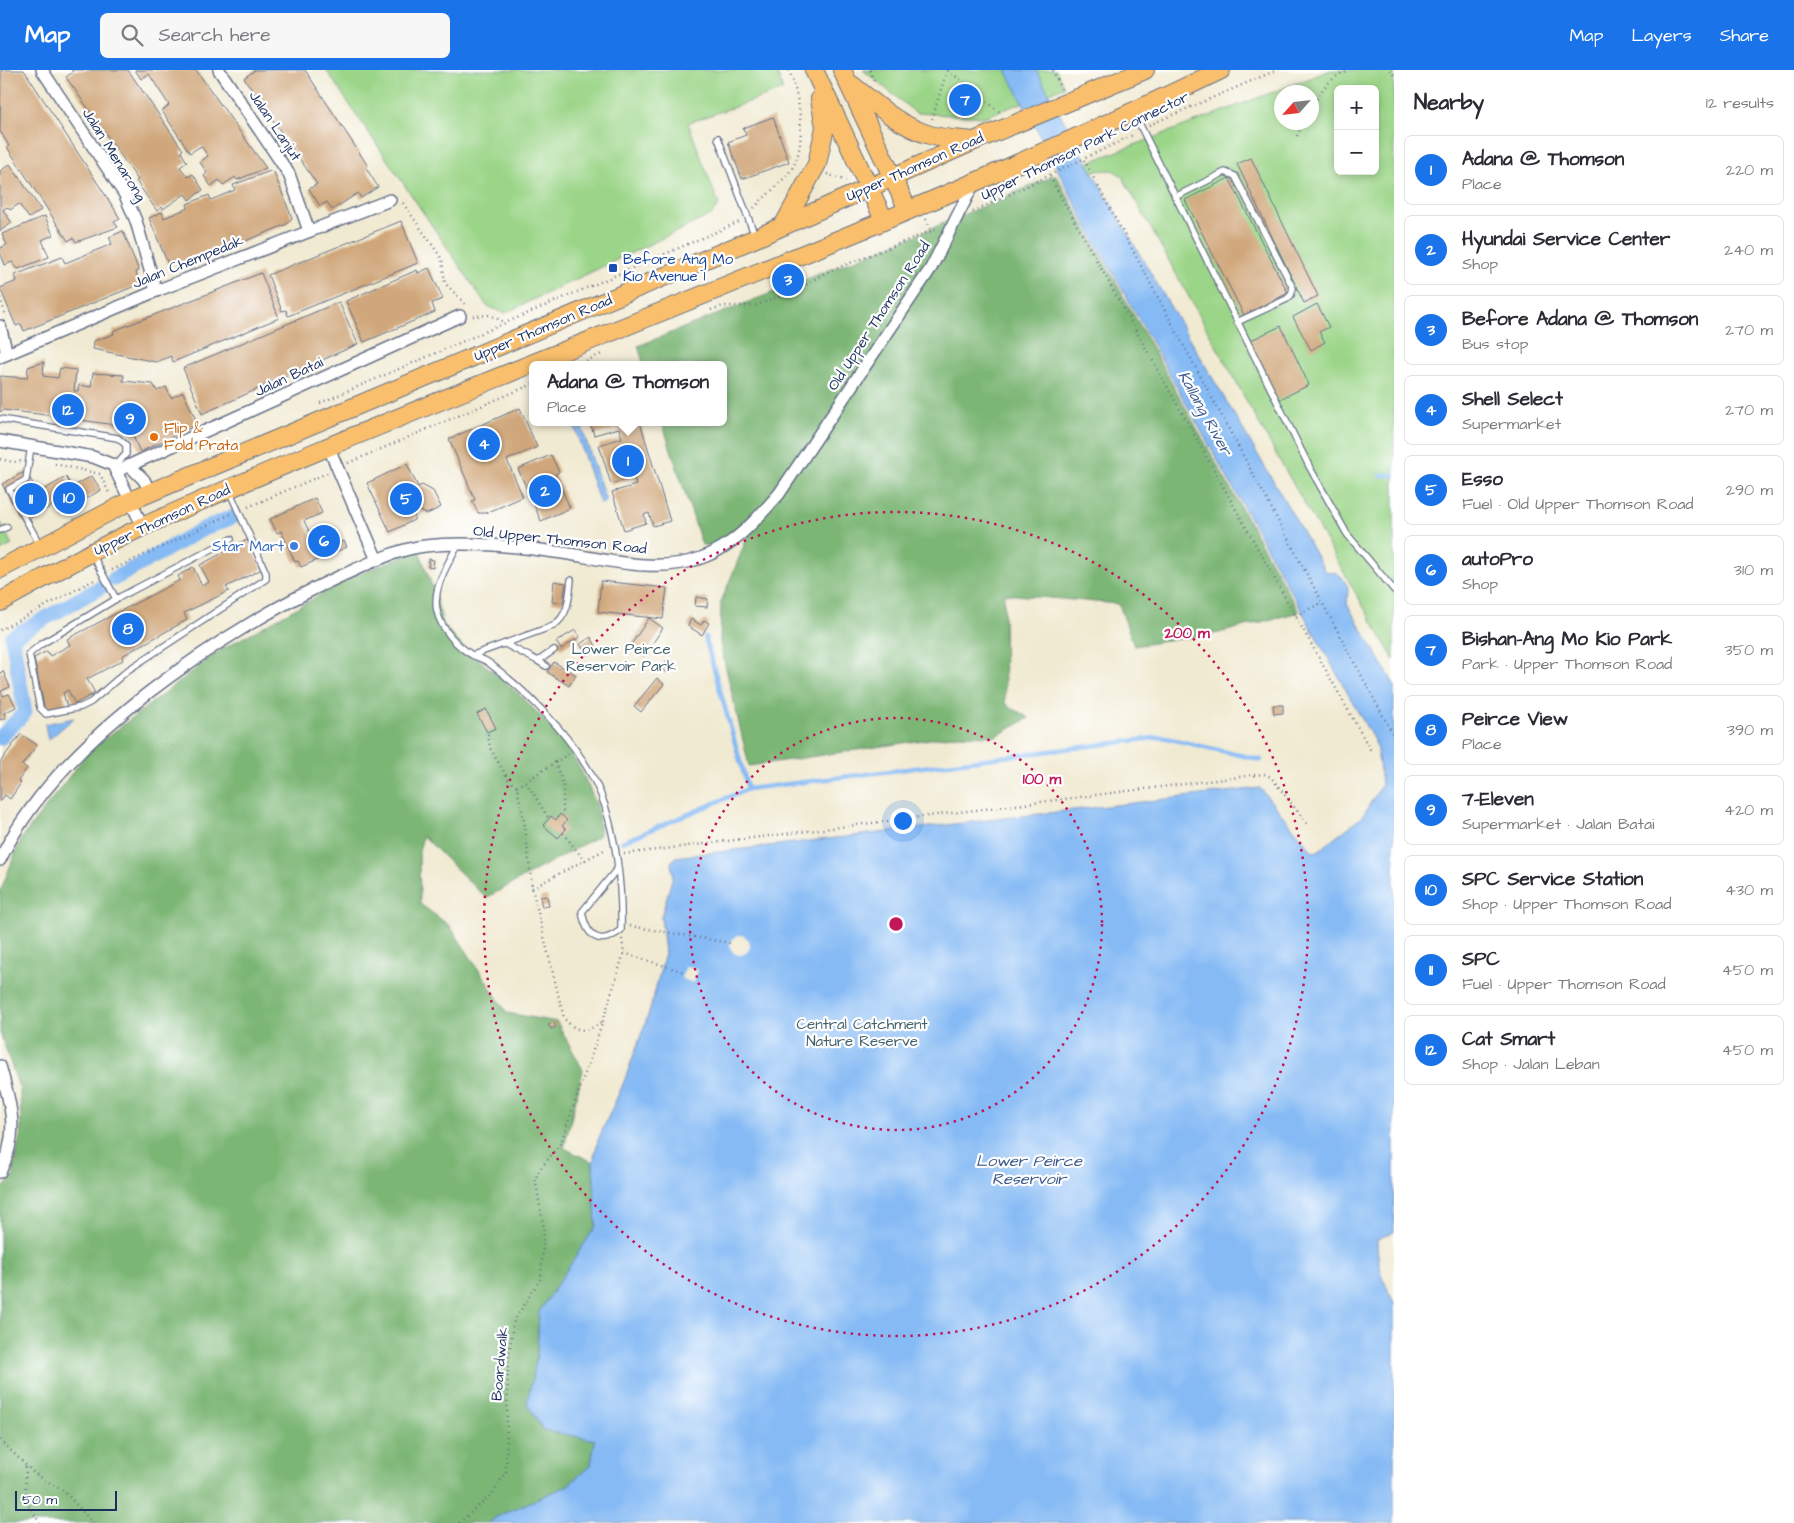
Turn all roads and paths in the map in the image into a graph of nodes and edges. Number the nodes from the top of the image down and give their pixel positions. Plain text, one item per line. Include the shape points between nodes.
1 (42, 70) edge
2 (220, 70) edge
3 (790, 70) edge
4 (870, 70) edge
5 (947, 70) edge
6 (1053, 70) edge
7 (1145, 70) edge
8 (1221, 70) edge
9 (1276, 70) edge
10 (1348, 70) edge
11 (1390, 70) edge
12 (815, 73) edge
13 (1394, 74) edge
14 (845, 76) edge
15 (878, 88) dead end
16 (1319, 92) edge
17 (1057, 100) junction
18 (1007, 117) dead end
19 (1137, 120) junction
20 (930, 124) dead end
21 (1300, 130) edge
22 (1297, 136) dead end
23 (718, 138) dead end
24 (974, 141) junction
25 (1084, 160) junction
26 (893, 177) junction
27 (1050, 177) junction
28 (974, 181) junction
29 (868, 188) junction
30 (1175, 197) junction
31 (390, 200) joint
32 (908, 210) junction
33 (748, 214) junction
34 (884, 220) junction
35 (956, 220) junction
36 (783, 226) junction
37 (309, 231) junction
38 (756, 238) junction
39 (156, 291) junction
40 (705, 312) dead end
41 (460, 316) dead end
42 (504, 322) junction
43 (1238, 322) junction
44 (0, 326) edge
45 (610, 350) dead end
46 (4, 356) edge
47 (537, 361) edge
48 (586, 361) edge
49 (529, 364) edge
50 (529, 386) edge
51 (315, 405) dead end
52 (0, 419) edge
53 (0, 441) edge
54 (31, 446) junction
55 (328, 446) junction
56 (0, 459) edge
57 (28, 459) junction
58 (131, 467) junction
59 (115, 468) junction
60 (337, 468) junction
61 (228, 488) junction
62 (150, 493) junction
63 (111, 496) dead end
64 (130, 501) junction
65 (238, 510) junction
66 (7, 526) dead end
67 (143, 527) junction
68 (0, 530) edge
69 (231, 539) dead end
70 (458, 544) junction
71 (41, 547) junction
72 (91, 553) junction
73 (377, 560) junction
74 (0, 569) edge
75 (104, 575) junction
76 (571, 580) dead end
77 (1394, 590) edge
78 (116, 599) junction
79 (0, 602) edge
80 (1321, 603) junction
81 (1296, 616) junction
82 (0, 630) edge
83 (505, 644) junction
84 (554, 650) dead end
85 (473, 655) junction
86 (538, 661) junction
87 (546, 666) dead end
88 (488, 734) dead end
89 (1394, 736) edge
90 (574, 750) junction
91 (1370, 751) dead end
92 (555, 762) junction
93 (526, 782) junction
94 (517, 787) junction
95 (563, 816) dead end
96 (549, 819) dead end
97 (1308, 825) dead end
98 (563, 833) dead end
99 (614, 845) junction
100 (616, 855) junction
101 (0, 860) edge
102 (585, 860) junction
103 (617, 869) junction
104 (532, 888) junction
105 (621, 927) junction
106 (730, 943) dead end
107 (624, 953) junction
108 (684, 972) dead end
109 (603, 1021) junction
110 (0, 1066) edge
111 (0, 1172) edge
112 (0, 1440) edge
113 (26, 1466) junction
114 (40, 1523) edge
115 (93, 1523) edge
116 (459, 1523) edge

1 - 39 street, Jalan Menarong via 125,195
2 - 37 street, Jalan Lanjut via 290,174
3 - 33 path via 801,121 794,166
4 - 15 path
5 - 18 path
5 - 20 path
6 - 17 path via 1062,90
7 - 17 main road, Upper Thomson Road
8 - 19 main road, Upper Thomson Road
9 - 19 path, Upper Thomson Park Connector
10 - 16 path via 1332,78
11 - 13 path
12 - 29 main road
12 - 36 main road via 825,127 815,169
14 - 24 main road via 892,117 911,127 941,138
14 - 26 main road
17 - 24 main road, Upper Thomson Road via 1027,118
19 - 25 path, Upper Thomson Park Connector via 1132,137
19 - 28 main road, Upper Thomson Road via 1074,137
19 - 30 lane
21 - 22 path
23 - 33 lane
24 - 26 main road, Upper Thomson Road
25 - 27 path, Upper Thomson Park Connector
25 - 80 path
26 - 29 main road, Upper Thomson Road
26 - 32 main road
27 - 35 path, Upper Thomson Park Connector
27 - 81 path
28 - 32 main road, Upper Thomson Road
28 - 35 street, Old Upper Thomson Road
29 - 34 main road
29 - 36 main road, Upper Thomson Road
30 - 43 lane
30 - 43 lane via 1225,172 1235,176 1293,288 1287,299
31 - 37 street, Jalan Chempedak
31 - 42 path via 398,197 442,259 445,282 475,316 490,314
32 - 34 main road, Upper Thomson Road
33 - 38 lane
33 - 42 path via 736,225
34 - 47 main road, Upper Thomson Road
35 - 40 path, Upper Thomson Park Connector via 825,274 796,291 754,306 723,306
35 - 70 street, Old Upper Thomson Road via 931,268 779,494 752,525 724,546 700,558 643,566 553,551
36 - 38 main road, Upper Thomson Road
37 - 39 street, Jalan Chempedak
38 - 62 main road, Upper Thomson Road
39 - 46 street, Jalan Chempedak
41 - 58 street, Jalan Batai
42 - 51 path
43 - 77 lane via 1310,468 1347,534
44 - 46 street
45 - 48 path
49 - 55 main road, Upper Thomson Road
50 - 60 path
52 - 59 lane via 118,438 126,445 126,454
53 - 54 street
54 - 57 lane
54 - 59 street via 93,457
55 - 60 street
55 - 61 main road, Upper Thomson Road
56 - 57 path via 13,462
57 - 63 path via 100,474
57 - 71 lane via 26,480 9,489
58 - 59 street, Jalan Batai
58 - 62 street via 144,480
59 - 64 street
60 - 65 path
60 - 73 street
61 - 65 lane
61 - 67 main road, Upper Thomson Road
62 - 64 main road, Upper Thomson Road
64 - 67 street
64 - 71 main road, Upper Thomson Road
65 - 75 path
65 - 78 lane via 266,579 128,670 91,702 46,714 40,708 29,654 40,644
66 - 68 lane
67 - 72 main road, Upper Thomson Road
69 - 78 lane
70 - 73 street, Old Upper Thomson Road via 423,546
70 - 85 lane via 437,590 438,613 450,635
71 - 74 main road, Upper Thomson Road
72 - 75 lane
72 - 79 main road, Upper Thomson Road
73 - 101 street, Old Upper Thomson Road via 299,595 251,622 146,695 70,762 34,805
75 - 78 lane
75 - 82 path
76 - 83 lane via 565,614 560,621
80 - 81 path
80 - 89 path
81 - 91 path
83 - 85 lane
83 - 86 lane
84 - 86 lane
85 - 90 lane via 488,662 524,693
86 - 87 lane
88 - 94 path via 490,748 508,779
90 - 92 path
90 - 99 lane via 605,805
92 - 93 path
92 - 95 path via 563,785
93 - 94 path
93 - 96 path
94 - 104 path
97 - 100 path via 1271,777 1264,774
98 - 102 path
99 - 100 lane
99 - 102 path
100 - 103 lane
102 - 104 path
103 - 105 lane
103 - 105 lane via 582,912 589,932 599,939 611,938
104 - 109 path via 564,1018 571,1027 583,1030 594,1028
105 - 106 path
105 - 107 path
107 - 108 path
107 - 109 path
109 - 116 path, Boardwalk via 561,1143 535,1179 544,1229 541,1278 513,1324 508,1366 506,1471 494,1492
110 - 111 street via 12,1111 12,1141
112 - 113 path
113 - 114 path via 25,1500
113 - 115 path via 65,1492

